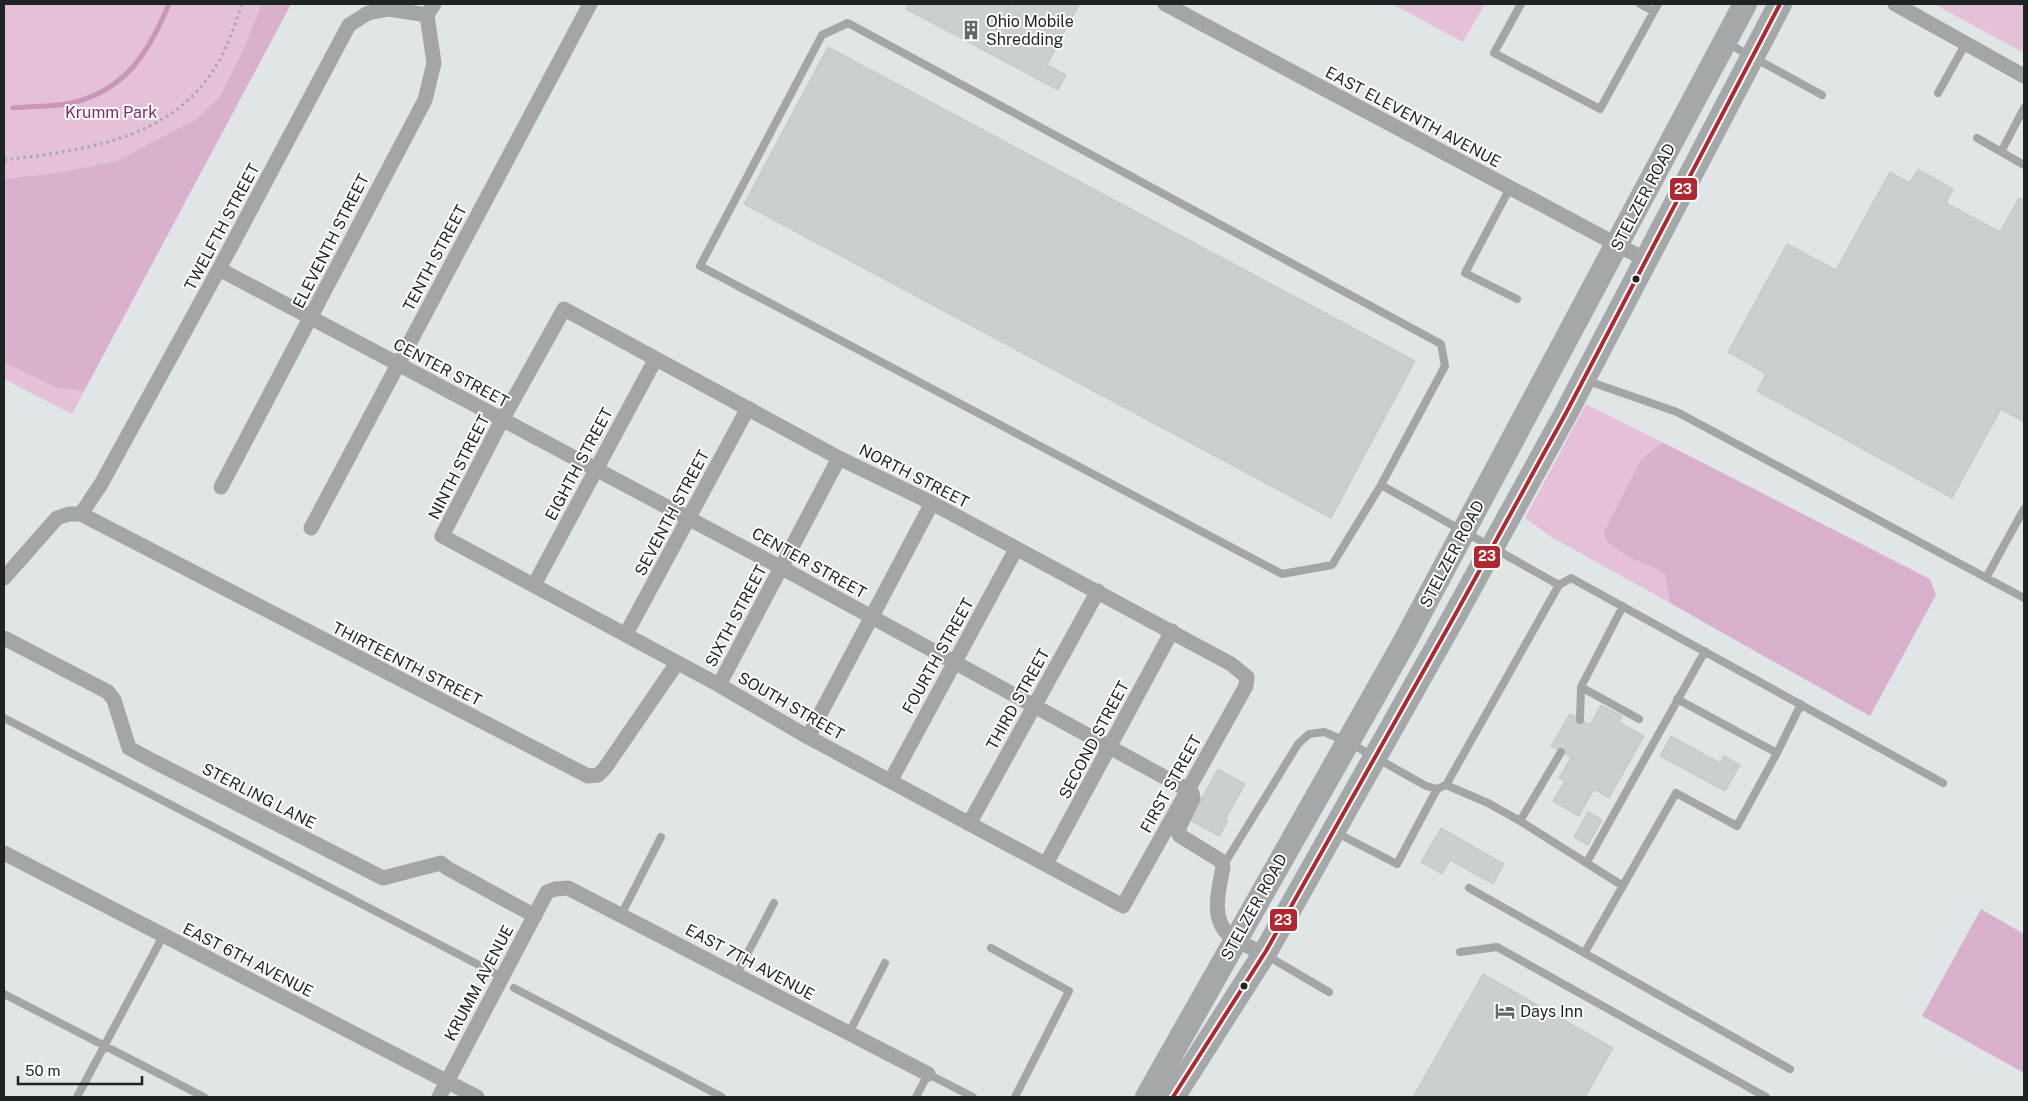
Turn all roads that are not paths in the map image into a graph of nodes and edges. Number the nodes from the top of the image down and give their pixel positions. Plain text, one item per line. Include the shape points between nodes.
1 (590, 4) edge
2 (1164, 4) edge
3 (1521, 4) edge
4 (1640, 4) edge
5 (1745, 4) edge
6 (1780, 4) edge
7 (1895, 4) edge
8 (1656, 8) edge
9 (430, 9) edge
10 (1725, 42) junction
11 (1966, 43) junction
12 (1752, 56) junction
13 (2024, 76) edge
14 (1938, 93) dead end
15 (1822, 95) dead end
16 (2024, 108) edge
17 (1977, 138) dead end
18 (2001, 152) junction
19 (2024, 165) edge
20 (1510, 188) junction
21 (1617, 245) junction
22 (1646, 260) junction
23 (219, 269) junction
24 (1517, 299) dead end
25 (564, 308) joint
26 (311, 317) junction
27 (655, 360) junction
28 (398, 365) junction
29 (1583, 379) junction
30 (748, 408) junction
31 (502, 420) junction
32 (840, 458) junction
33 (597, 469) junction
34 (1381, 485) junction
35 (221, 487) dead end
36 (932, 503) junction
37 (2024, 509) edge
38 (81, 514) junction
39 (689, 518) junction
40 (311, 528) dead end
41 (1464, 532) junction
42 (442, 536) joint
43 (1492, 547) junction
44 (1016, 549) junction
45 (782, 568) junction
46 (4, 578) edge
47 (1986, 578) junction
48 (534, 585) junction
49 (1559, 585) junction
50 (1098, 591) junction
51 (2024, 598) edge
52 (1623, 606) junction
53 (872, 617) junction
54 (1172, 631) junction
55 (626, 634) junction
56 (4, 638) edge
57 (1705, 651) junction
58 (955, 662) junction
59 (677, 663) junction
60 (1247, 677) joint
61 (719, 685) junction
62 (1581, 687) junction
63 (1677, 699) junction
64 (1801, 704) junction
65 (1033, 706) junction
66 (4, 718) edge
67 (1639, 719) dead end
68 (1580, 720) dead end
69 (808, 738) junction
70 (1348, 742) junction
71 (1109, 748) junction
72 (1561, 752) dead end
73 (1777, 753) junction
74 (1376, 758) junction
75 (891, 780) junction
76 (1943, 783) dead end
77 (1446, 785) junction
78 (1437, 789) junction
79 (1188, 790) junction
80 (1520, 821) junction
81 (969, 824) junction
82 (1335, 831) junction
83 (661, 837) dead end
84 (4, 853) edge
85 (1587, 862) junction
86 (1046, 864) junction
87 (1223, 867) junction
88 (1623, 886) junction
89 (1469, 888) dead end
90 (555, 889) joint
91 (774, 904) dead end
92 (1123, 906) joint
93 (621, 915) junction
94 (535, 916) junction
95 (163, 936) junction
96 (1236, 939) junction
97 (991, 948) dead end
98 (1460, 952) dead end
99 (1585, 952) junction
100 (1264, 954) junction
101 (885, 963) dead end
102 (736, 975) junction
103 (502, 976) junction
104 (514, 988) dead end
105 (1329, 992) dead end
106 (4, 994) edge
107 (849, 1034) junction
108 (104, 1046) junction
109 (1790, 1069) dead end
110 (928, 1074) junction
111 (447, 1081) junction
112 (77, 1097) edge
113 (204, 1097) edge
114 (439, 1097) edge
115 (477, 1097) edge
116 (722, 1097) edge
117 (916, 1097) edge
118 (974, 1097) edge
119 (1014, 1097) edge
120 (1148, 1097) edge
121 (1174, 1097) edge
122 (1766, 1097) edge

1 - 28 street, TENTH STREET
2 - 20 street, EAST ELEVENTH AVENUE
3 - 8 lane via 1494,53 1600,109
4 - 8 lane
5 - 10 main road, STELZER ROAD
6 - 12 main road, STELZER ROAD
7 - 11 street
9 - 23 street, TWELFTH STREET via 368,13 349,25
9 - 26 street, ELEVENTH STREET via 434,63 424,100
10 - 12 lane
10 - 21 main road, STELZER ROAD
11 - 13 street
11 - 14 lane
12 - 15 lane
12 - 22 main road, STELZER ROAD
16 - 18 lane
17 - 18 lane
18 - 19 lane
20 - 21 street, EAST ELEVENTH AVENUE
20 - 24 lane via 1465,273
21 - 22 street, EAST ELEVENTH AVENUE
21 - 41 main road, STELZER ROAD
22 - 29 main road, STELZER ROAD
23 - 26 street, CENTER STREET
23 - 38 street, TWELFTH STREET via 101,484
25 - 27 street, NORTH STREET
25 - 31 street, NINTH STREET
26 - 28 street, CENTER STREET
26 - 35 street, ELEVENTH STREET
27 - 30 street, NORTH STREET
27 - 33 street, EIGHTH STREET
28 - 31 street, CENTER STREET
28 - 40 street, TENTH STREET
29 - 43 main road, STELZER ROAD
29 - 47 lane via 1677,412
30 - 32 street, NORTH STREET
30 - 39 street, SEVENTH STREET
31 - 33 street, CENTER STREET
31 - 42 street, NINTH STREET
32 - 36 street, NORTH STREET
32 - 45 street, SIXTH STREET
33 - 39 street, CENTER STREET
33 - 48 street, EIGHTH STREET
34 - 34 lane via 1332,565 1282,574 700,266 822,35 848,23 1441,344 1445,366
34 - 41 lane
36 - 44 street, NORTH STREET
36 - 53 street
37 - 47 lane
38 - 46 street via 57,518
38 - 59 street, THIRTEENTH STREET via 588,776 598,775 605,768
39 - 45 street, CENTER STREET
39 - 55 street, SEVENTH STREET
41 - 43 lane
41 - 70 main road, STELZER ROAD
42 - 48 street, SOUTH STREET
43 - 49 lane
43 - 74 main road, STELZER ROAD
44 - 50 street, NORTH STREET
44 - 58 street, FOURTH STREET
45 - 53 street, CENTER STREET
45 - 61 street, SIXTH STREET
47 - 51 lane
48 - 55 street, SOUTH STREET
49 - 52 lane via 1571,578
49 - 77 lane
50 - 54 street, NORTH STREET
50 - 65 street, THIRD STREET
52 - 57 lane
52 - 62 lane
53 - 58 street, CENTER STREET
53 - 69 street
54 - 60 street, NORTH STREET via 1231,664
54 - 71 street, SECOND STREET
55 - 59 street, SOUTH STREET
56 - 94 street, STERLING LANE via 108,692 114,700 129,748 153,761 383,878 441,863
57 - 63 lane
57 - 64 lane
58 - 65 street, CENTER STREET
58 - 75 street, FOURTH STREET
59 - 61 street, SOUTH STREET
60 - 79 street, FIRST STREET via 1246,686
61 - 69 street, SOUTH STREET
62 - 67 lane
62 - 68 lane
63 - 73 lane
63 - 85 lane
64 - 73 lane
64 - 76 lane
65 - 71 street, CENTER STREET
65 - 81 street, THIRD STREET
66 - 103 lane
69 - 75 street, SOUTH STREET
70 - 74 lane
70 - 87 lane via 1324,732 1309,734 1298,744
70 - 96 main road, STELZER ROAD
71 - 79 street, CENTER STREET
71 - 86 street, SECOND STREET
72 - 80 lane
73 - 88 lane via 1737,826 1676,793
74 - 78 lane
74 - 82 main road, STELZER ROAD
75 - 81 street, SOUTH STREET
77 - 78 lane
77 - 80 lane
78 - 82 lane via 1397,864
79 - 87 street via 1193,798 1178,830 1179,835 1216,857
79 - 92 street, FIRST STREET
80 - 85 lane
81 - 86 street, SOUTH STREET
82 - 100 main road, STELZER ROAD
83 - 93 lane
84 - 95 street, EAST 6TH AVENUE
85 - 88 lane
86 - 92 street, SOUTH STREET
87 - 96 street via 1217,908 1220,923
88 - 99 lane
89 - 99 lane
90 - 93 street, EAST 7TH AVENUE via 568,888
90 - 94 street, KRUMM AVENUE via 547,892
91 - 102 lane
93 - 102 street, EAST 7TH AVENUE
94 - 103 street, KRUMM AVENUE
95 - 108 lane
95 - 111 street, EAST 6TH AVENUE
96 - 100 street
96 - 120 main road, STELZER ROAD
97 - 119 lane via 1069,991
98 - 122 lane via 1497,947
99 - 109 lane
100 - 105 lane
100 - 121 main road, STELZER ROAD
101 - 107 lane
102 - 107 street, EAST 7TH AVENUE
103 - 111 street, KRUMM AVENUE
104 - 116 lane
106 - 108 lane
107 - 110 street, EAST 7TH AVENUE
108 - 112 lane
108 - 113 lane
110 - 117 lane
110 - 118 lane
111 - 114 street, KRUMM AVENUE
111 - 115 street, EAST 6TH AVENUE

